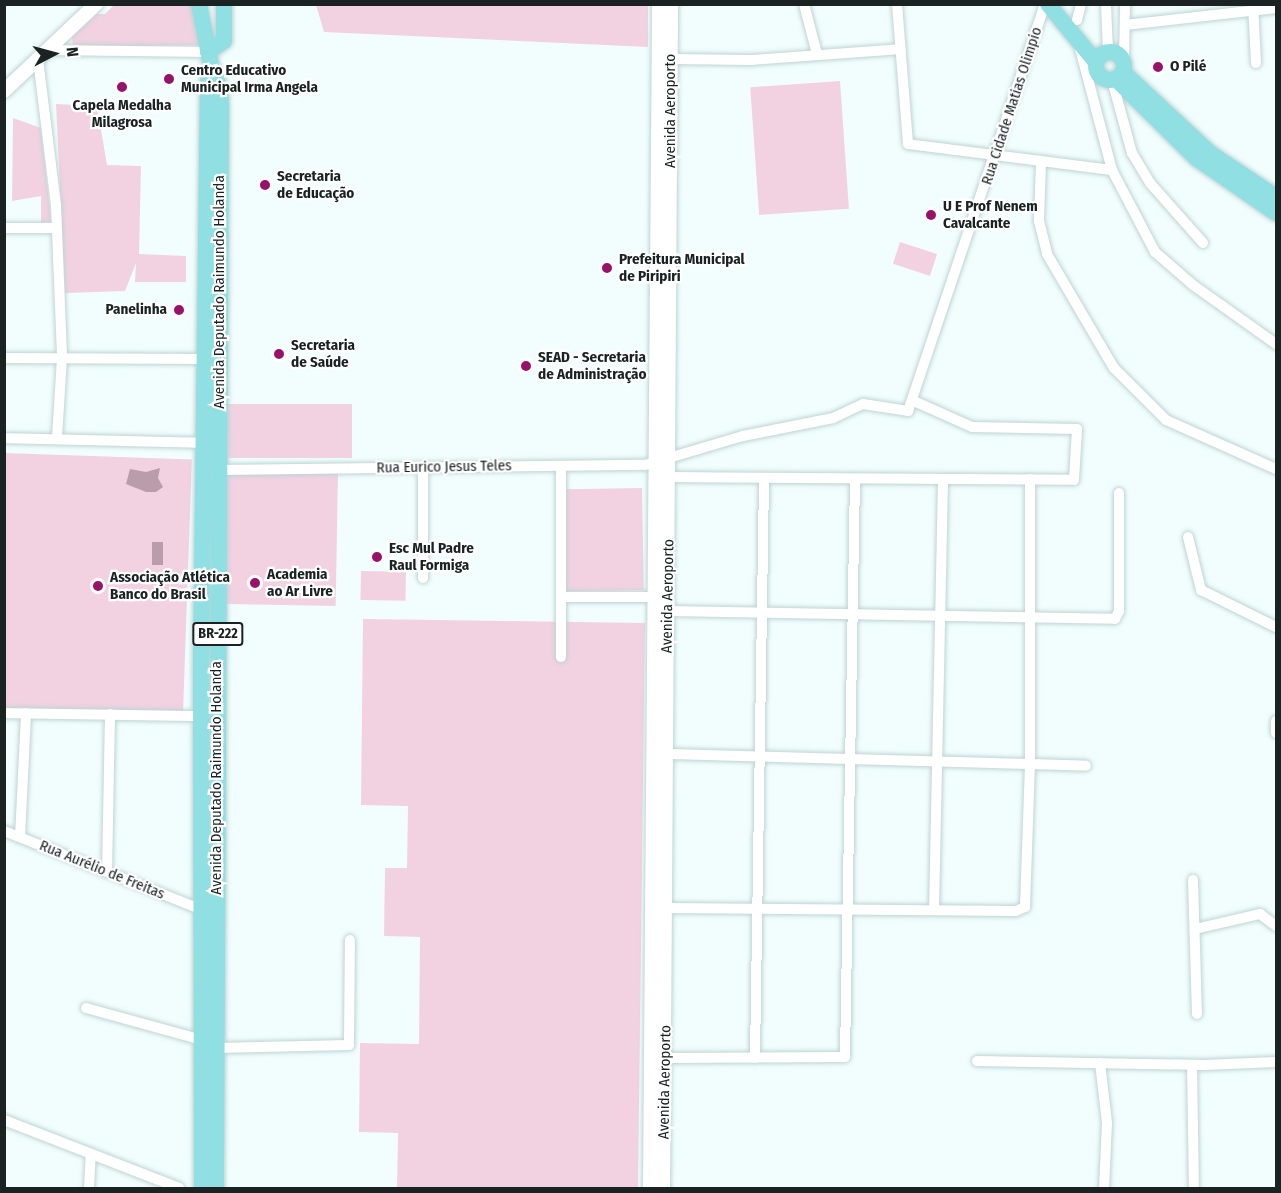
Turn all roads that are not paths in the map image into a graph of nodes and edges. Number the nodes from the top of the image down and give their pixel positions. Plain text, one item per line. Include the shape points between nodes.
1 (96, 4) edge
2 (199, 4) edge
3 (224, 4) edge
4 (659, 4) edge
5 (671, 4) edge
6 (804, 4) edge
7 (897, 4) edge
8 (1046, 4) edge
9 (1063, 4) edge
10 (1106, 4) edge
11 (1125, 4) edge
12 (1253, 7) edge
13 (1276, 8) edge
14 (1079, 12) edge
15 (1125, 25) junction
16 (1077, 38) junction
17 (901, 49) junction
18 (208, 52) junction
19 (44, 54) junction
20 (817, 54) junction
21 (1102, 55) junction
22 (671, 59) junction
23 (1256, 63) dead end
24 (1118, 73) junction
25 (213, 77) junction
26 (4, 91) edge
27 (996, 157) junction
28 (1041, 163) junction
29 (1112, 170) junction
30 (1276, 197) edge
31 (1276, 213) edge
32 (4, 228) edge
33 (56, 228) junction
34 (1203, 243) dead end
35 (1276, 344) edge
36 (4, 358) edge
37 (62, 358) junction
38 (204, 359) junction
39 (914, 401) junction
40 (908, 411) joint
41 (4, 438) edge
42 (57, 438) junction
43 (204, 443) junction
44 (662, 462) junction
45 (561, 465) junction
46 (423, 467) junction
47 (1276, 469) edge
48 (219, 470) junction
49 (669, 477) junction
50 (764, 479) junction
51 (855, 479) junction
52 (943, 479) junction
53 (1030, 479) junction
54 (1119, 493) dead end
55 (1188, 537) dead end
56 (423, 578) dead end
57 (561, 597) junction
58 (654, 597) junction
59 (668, 611) junction
60 (762, 613) junction
61 (850, 615) junction
62 (940, 617) junction
63 (1028, 618) junction
64 (1276, 627) edge
65 (561, 657) dead end
66 (201, 661) junction
67 (218, 663) junction
68 (4, 713) edge
69 (26, 713) junction
70 (110, 714) junction
71 (201, 716) junction
72 (1276, 721) edge
73 (1276, 733) edge
74 (666, 754) junction
75 (760, 757) junction
76 (849, 759) junction
77 (936, 761) junction
78 (1030, 764) junction
79 (1086, 766) dead end
80 (4, 831) edge
81 (20, 837) junction
82 (107, 872) junction
83 (1193, 880) dead end
84 (666, 908) junction
85 (200, 909) junction
86 (758, 909) junction
87 (846, 909) junction
88 (934, 910) junction
89 (1276, 926) edge
90 (1195, 929) junction
91 (350, 940) dead end
92 (86, 1008) dead end
93 (1197, 1014) dead end
94 (209, 1044) junction
95 (666, 1058) junction
96 (755, 1058) junction
97 (977, 1061) dead end
98 (1276, 1062) edge
99 (1100, 1064) junction
100 (1192, 1065) junction
101 (209, 1104) junction
102 (4, 1120) edge
103 (91, 1154) junction
104 (89, 1188) edge
105 (179, 1188) edge
106 (202, 1188) edge
107 (216, 1188) edge
108 (650, 1188) edge
109 (663, 1188) edge
110 (1104, 1188) edge
111 (1194, 1188) edge

1 - 19 street
2 - 18 main road, BR-222
3 - 18 main road via 224,41
4 - 44 street, Avenida Aeroporto
5 - 22 street, Avenida Aeroporto
6 - 20 street
7 - 17 street
8 - 16 main road
8 - 27 street, Rua Cidade Matias Olimpio
9 - 14 main road
10 - 21 street
11 - 15 street
12 - 13 street
12 - 15 street
12 - 23 street
14 - 21 main road
15 - 24 street
16 - 21 main road
16 - 29 street via 1085,80
17 - 20 street
17 - 27 street via 906,140 911,146
18 - 19 street
18 - 25 main road, BR-222
19 - 26 street
19 - 33 street
20 - 22 street via 751,60
21 - 24 main road via 1116,52
21 - 24 main road via 1100,77
22 - 44 street, Avenida Aeroporto
24 - 30 main road via 1210,154
24 - 31 main road via 1196,158
24 - 34 street via 1132,153 1150,183
25 - 38 main road, Avenida Deputado Raimundo Holanda / BR-222
25 - 48 main road, Avenida Deputado Raimundo Holanda / BR-222
27 - 28 street
27 - 39 street, Rua Cidade Matias Olimpio
28 - 29 street
28 - 47 street via 1039,222 1047,254 1114,368 1166,420
29 - 35 street via 1143,234 1164,262
32 - 33 street
33 - 37 street
36 - 37 street
37 - 38 street
37 - 42 street
38 - 43 main road, Avenida Deputado Raimundo Holanda / BR-222
39 - 40 street, Rua Cidade Matias Olimpio
39 - 53 street via 972,427 1077,429 1074,480
40 - 44 street, Rua Eurico Jesus Teles via 863,404 833,418 743,436
41 - 42 street
42 - 43 street
43 - 66 main road, Avenida Deputado Raimundo Holanda / BR-222
44 - 45 street, Rua Eurico Jesus Teles
44 - 49 street, Avenida Aeroporto
44 - 58 street, Avenida Aeroporto
45 - 46 street, Rua Eurico Jesus Teles
45 - 57 street
46 - 48 street, Rua Eurico Jesus Teles
46 - 56 street
48 - 67 main road, Avenida Deputado Raimundo Holanda / BR-222
49 - 50 street
49 - 59 street, Avenida Aeroporto
50 - 51 street
50 - 60 street
51 - 52 street
51 - 61 street
52 - 53 street
52 - 62 street
53 - 63 street
54 - 63 street via 1117,617
55 - 64 street via 1201,590
57 - 58 street
57 - 65 street
58 - 108 street, Avenida Aeroporto
59 - 60 street
59 - 74 street, Avenida Aeroporto
60 - 61 street
60 - 75 street
61 - 62 street
61 - 76 street
62 - 63 street
62 - 77 street
63 - 78 street
66 - 67 main road
66 - 71 main road, Avenida Deputado Raimundo Holanda / BR-222
67 - 94 main road, Avenida Deputado Raimundo Holanda / BR-222
68 - 69 street
69 - 70 street
69 - 81 street
70 - 71 street
70 - 82 street
71 - 85 main road, Avenida Deputado Raimundo Holanda / BR-222
72 - 73 street
74 - 75 street
74 - 84 street, Avenida Aeroporto
75 - 76 street
75 - 86 street
76 - 77 street
76 - 87 street
77 - 78 street
77 - 88 street
78 - 79 street
78 - 88 street via 1025,907 1016,911
80 - 81 street, Rua Aurélio de Freitas
81 - 82 street, Rua Aurélio de Freitas
82 - 85 street, Rua Aurélio de Freitas
83 - 90 street
84 - 86 street
84 - 95 street, Avenida Aeroporto
85 - 94 main road, Avenida Deputado Raimundo Holanda / BR-222
86 - 87 street
86 - 96 street
87 - 88 street
87 - 96 street via 845,1057
89 - 90 street via 1260,914
90 - 93 street
91 - 94 street via 349,1045
92 - 94 street
94 - 101 main road, Avenida Deputado Raimundo Holanda / BR-222
95 - 96 street
95 - 109 street, Avenida Aeroporto
97 - 99 street
98 - 100 street
99 - 100 street
99 - 110 street via 1107,1123
100 - 111 street
101 - 106 main road, Avenida Deputado Raimundo Holanda / BR-222
101 - 107 main road, Avenida Deputado Raimundo Holanda / BR-222
102 - 103 street
103 - 104 street
103 - 105 street

